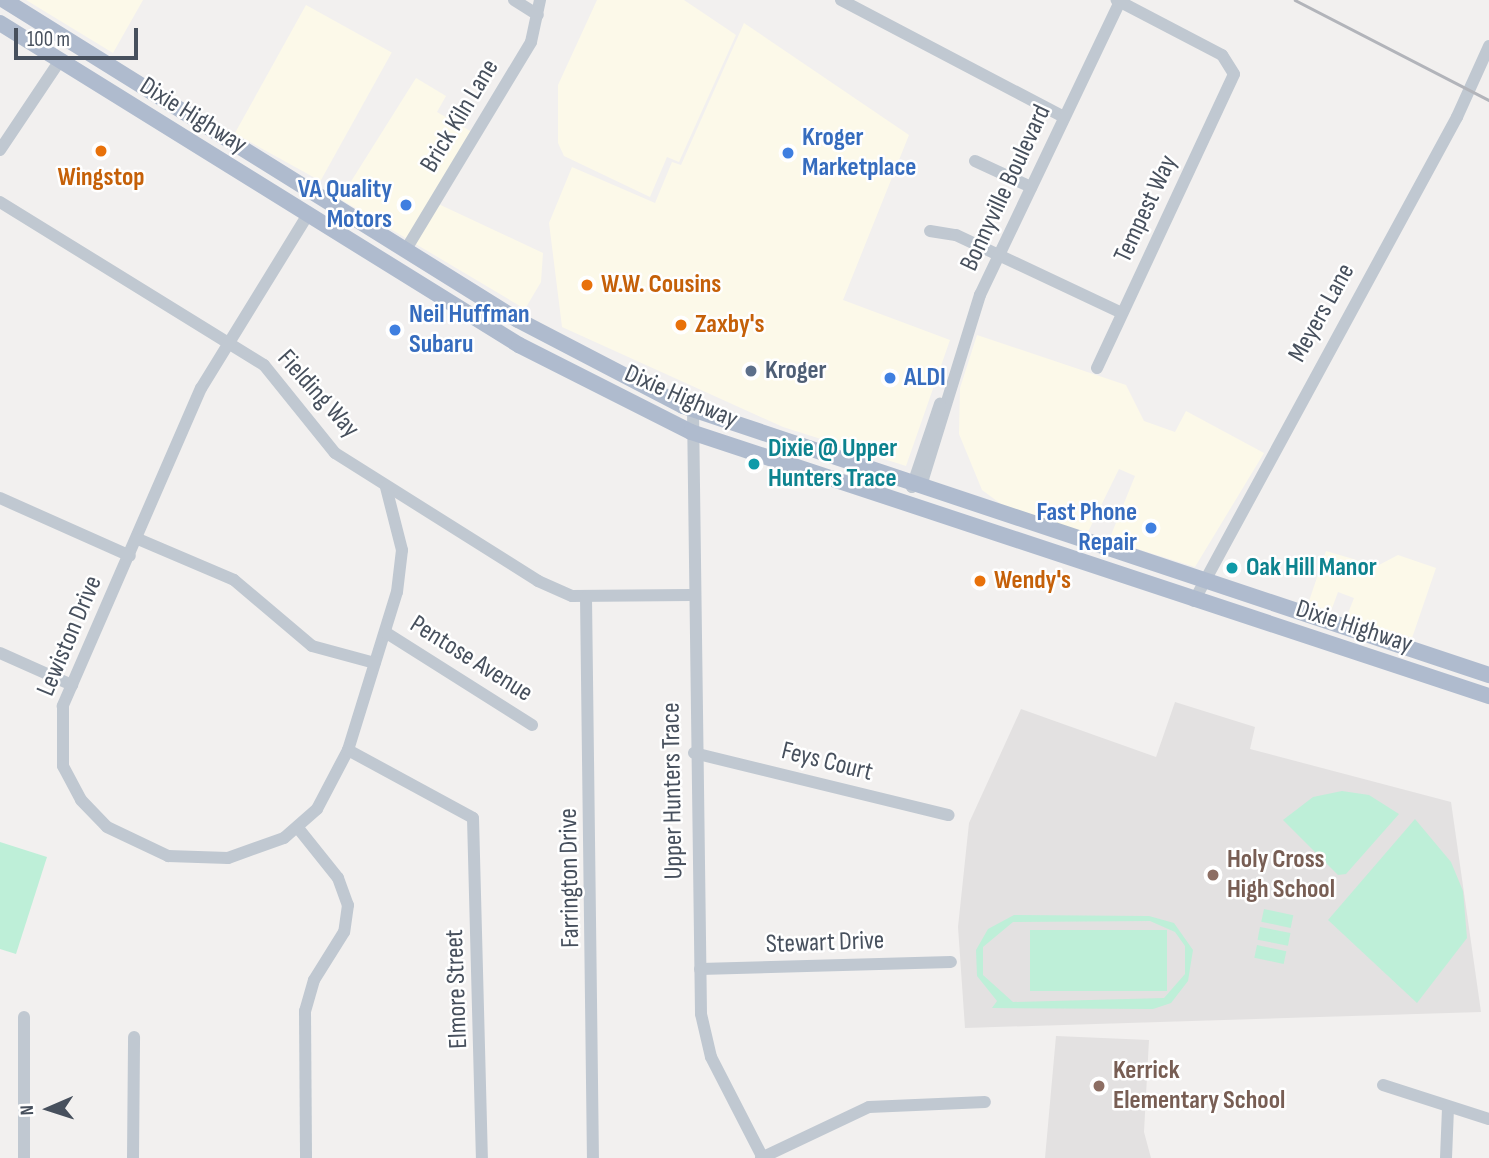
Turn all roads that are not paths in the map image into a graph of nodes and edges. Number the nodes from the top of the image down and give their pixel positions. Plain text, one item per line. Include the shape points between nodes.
1 (4, 0) edge
2 (514, 0) edge
3 (540, 0) edge
4 (841, 0) edge
5 (1119, 1) edge
6 (538, 15) junction
7 (0, 23) edge
8 (1489, 46) edge
9 (91, 56) junction
10 (59, 62) junction
11 (1064, 117) junction
12 (0, 150) edge
13 (975, 161) dead end
14 (1031, 187) junction
15 (0, 202) edge
16 (336, 208) junction
17 (307, 216) junction
18 (929, 231) dead end
19 (345, 240) junction
20 (405, 251) junction
21 (998, 256) junction
22 (1122, 313) junction
23 (227, 342) junction
24 (1097, 368) dead end
25 (693, 410) junction
26 (691, 432) junction
27 (912, 486) junction
28 (386, 487) junction
29 (866, 493) junction
30 (0, 498) edge
31 (138, 539) junction
32 (130, 556) junction
33 (1201, 580) junction
34 (691, 595) junction
35 (586, 597) junction
36 (1194, 601) junction
37 (385, 632) junction
38 (0, 653) edge
39 (375, 663) junction
40 (1489, 676) edge
41 (72, 685) junction
42 (1489, 696) edge
43 (532, 725) dead end
44 (348, 750) junction
45 (694, 753) junction
46 (949, 816) dead end
47 (298, 828) junction
48 (951, 962) dead end
49 (699, 969) junction
50 (24, 1017) dead end
51 (134, 1037) dead end
52 (1383, 1085) dead end
53 (985, 1102) dead end
54 (1448, 1108) junction
55 (1489, 1119) edge
56 (24, 1158) edge
57 (133, 1158) edge
58 (306, 1158) edge
59 (482, 1158) edge
60 (593, 1158) edge
61 (762, 1158) edge
62 (1446, 1158) edge

1 - 9 main road, Dixie Highway
2 - 6 street
3 - 6 street, Brick Kiln Lane
4 - 11 street
5 - 11 street, Bonnyville Boulevard
5 - 22 street, Tempest Way via 1222,55 1233,69
6 - 20 street, Brick Kiln Lane via 516,68
7 - 10 main road, Dixie Highway
8 - 33 street, Meyers Lane via 1457,117
9 - 10 main road via 69,55
9 - 16 main road, Dixie Highway
10 - 12 street
10 - 17 main road, Dixie Highway
11 - 14 street, Bonnyville Boulevard
13 - 14 street
14 - 21 street, Bonnyville Boulevard
15 - 23 street, Fielding Way
16 - 17 main road
16 - 20 main road, Dixie Highway
17 - 19 main road, Dixie Highway
17 - 23 street, Lewiston Drive
18 - 21 street via 956,235
19 - 20 main road via 359,238 396,259
19 - 26 main road, Dixie Highway via 555,366
20 - 25 main road, Dixie Highway via 569,349
21 - 22 street
21 - 27 street, Bonnyville Boulevard via 911,474
22 - 24 street, Tempest Way
23 - 28 street, Fielding Way via 282,382 324,443
23 - 31 street, Lewiston Drive via 198,394
25 - 26 street, Upper Hunters Trace
25 - 27 main road, Dixie Highway
26 - 29 main road, Dixie Highway
26 - 34 street, Upper Hunters Trace
27 - 29 main road via 898,498
27 - 33 main road, Dixie Highway
28 - 35 street, Fielding Way via 550,588
28 - 37 street, Lewiston Drive via 402,550
29 - 36 main road, Dixie Highway
30 - 32 street
31 - 32 street, Lewiston Drive
31 - 39 street via 234,580 312,646
32 - 41 street, Lewiston Drive
33 - 36 street, Meyers Lane
33 - 40 main road, Dixie Highway
34 - 35 street, Fielding Way
34 - 45 street, Upper Hunters Trace
35 - 60 street, Farrington Drive
36 - 42 main road, Dixie Highway
37 - 39 street, Lewiston Drive
37 - 43 street, Pentose Avenue
38 - 41 street
39 - 44 street, Lewiston Drive
41 - 47 street, Lewiston Drive via 59,721 63,766 89,810 123,838 168,856 228,858 263,849
44 - 47 street, Lewiston Drive via 328,795
44 - 59 street, Elmore Street via 473,818
45 - 46 street, Feys Court
45 - 49 street, Upper Hunters Trace
47 - 58 street via 338,878 348,905 344,932 314,980 305,1011
48 - 49 street, Stewart Drive
49 - 61 street, Upper Hunters Trace via 708,1048
50 - 56 street
51 - 57 street
52 - 54 street
53 - 61 street via 869,1107
54 - 55 street
54 - 62 street

